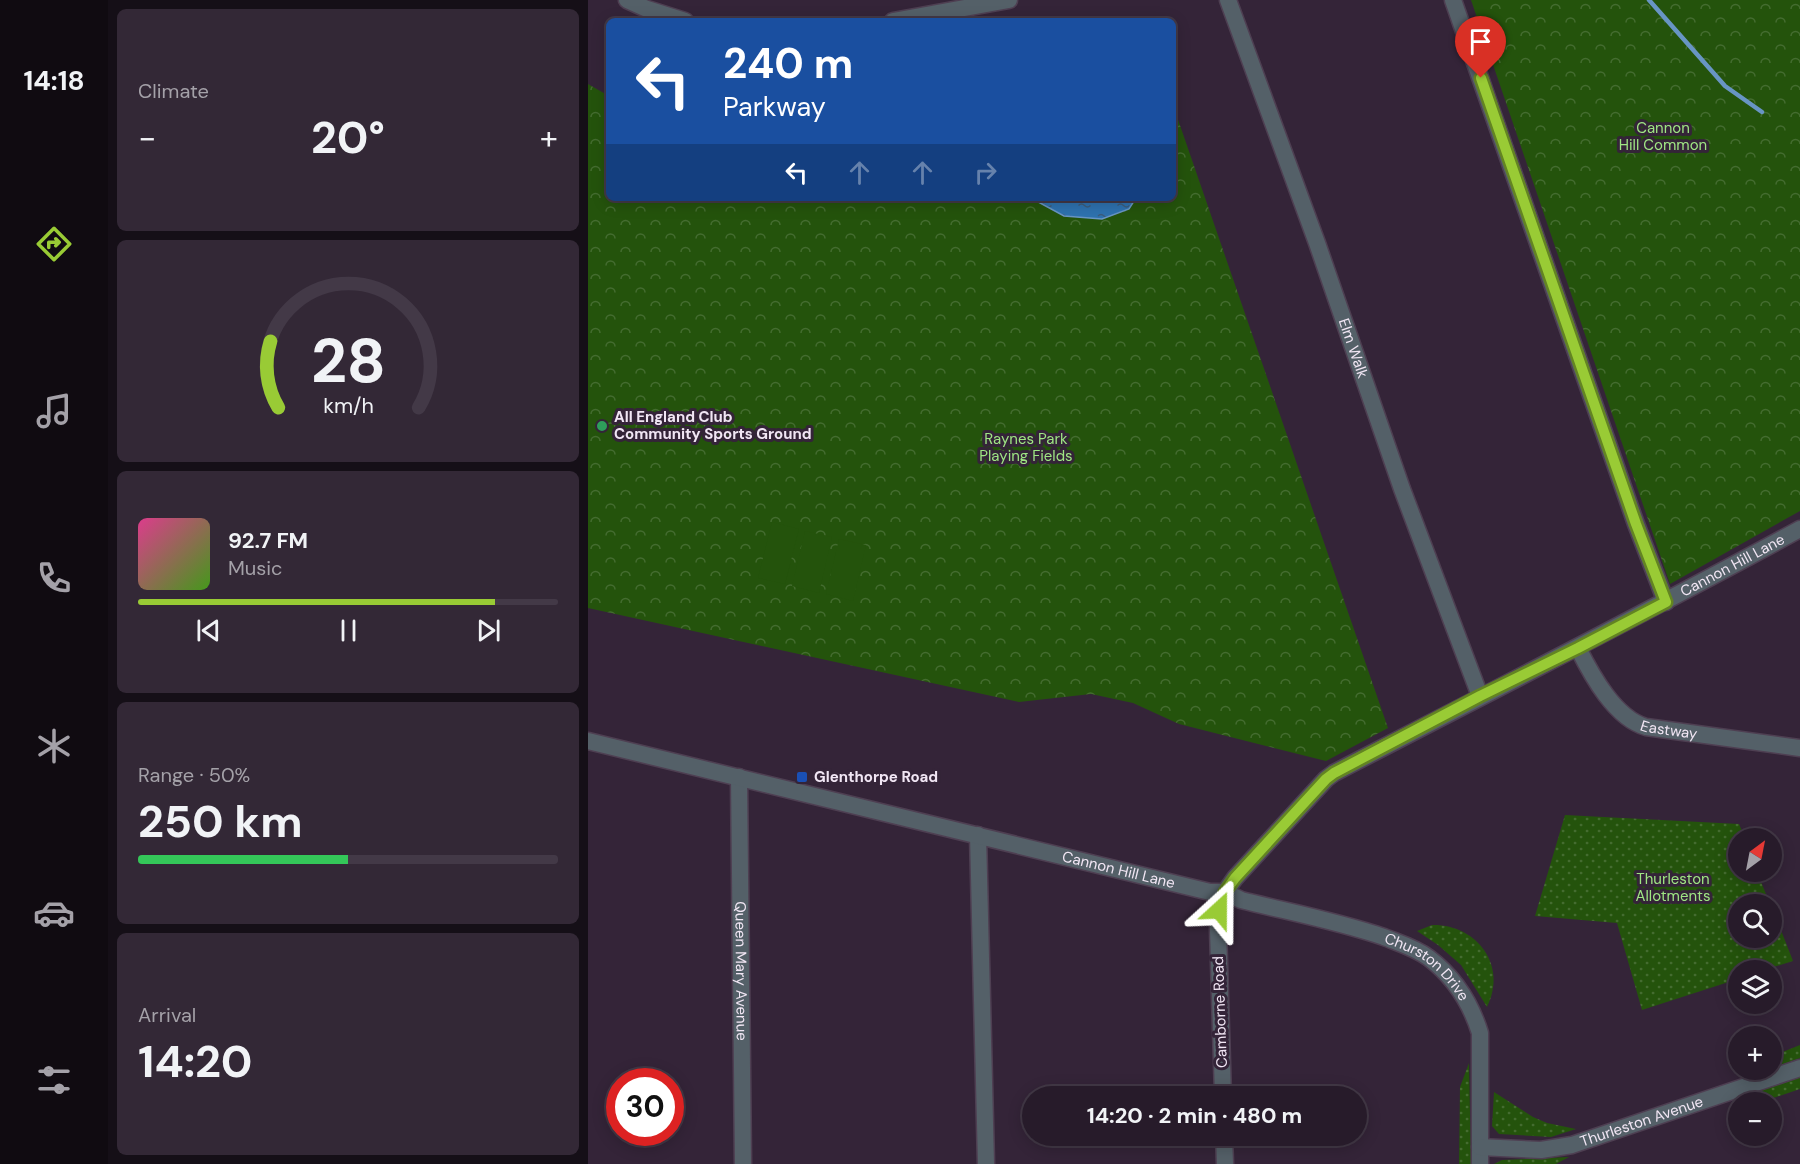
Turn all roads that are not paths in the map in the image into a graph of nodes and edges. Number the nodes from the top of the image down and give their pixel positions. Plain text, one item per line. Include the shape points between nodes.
1 (627, 0) edge
2 (1009, 0) edge
3 (1228, 0) edge
4 (1453, 0) edge
5 (976, 3) edge
6 (676, 18) edge
7 (907, 18) edge
8 (1800, 529) edge
9 (1666, 602) junction
10 (1578, 648) junction
11 (1480, 696) junction
12 (588, 741) edge
13 (1800, 748) edge
14 (739, 777) junction
15 (978, 835) junction
16 (1225, 892) junction
17 (1800, 1068) edge
18 (1223, 1086) edge
19 (1224, 1146) edge
20 (1480, 1156) edge
21 (743, 1164) edge
22 (986, 1164) edge
23 (1225, 1164) edge

1 - 6 street
2 - 5 street
3 - 11 street, Elm Walk
4 - 9 street
5 - 7 street
8 - 9 street, Cannon Hill Lane
9 - 10 street, Cannon Hill Lane
10 - 11 street, Cannon Hill Lane
10 - 13 street, Eastway via 1599,684 1635,724
11 - 16 street, Cannon Hill Lane via 1326,779
12 - 14 street, Cannon Hill Lane
14 - 15 street, Cannon Hill Lane
14 - 21 street, Queen Mary Avenue
15 - 16 street, Cannon Hill Lane via 1209,892
15 - 22 street
16 - 18 street, Camborne Road via 1218,929
16 - 20 street, Churston Drive via 1241,900 1358,928 1411,947 1443,971 1467,1002 1480,1034
17 - 20 street, Thurleston Avenue via 1572,1145
19 - 23 street

